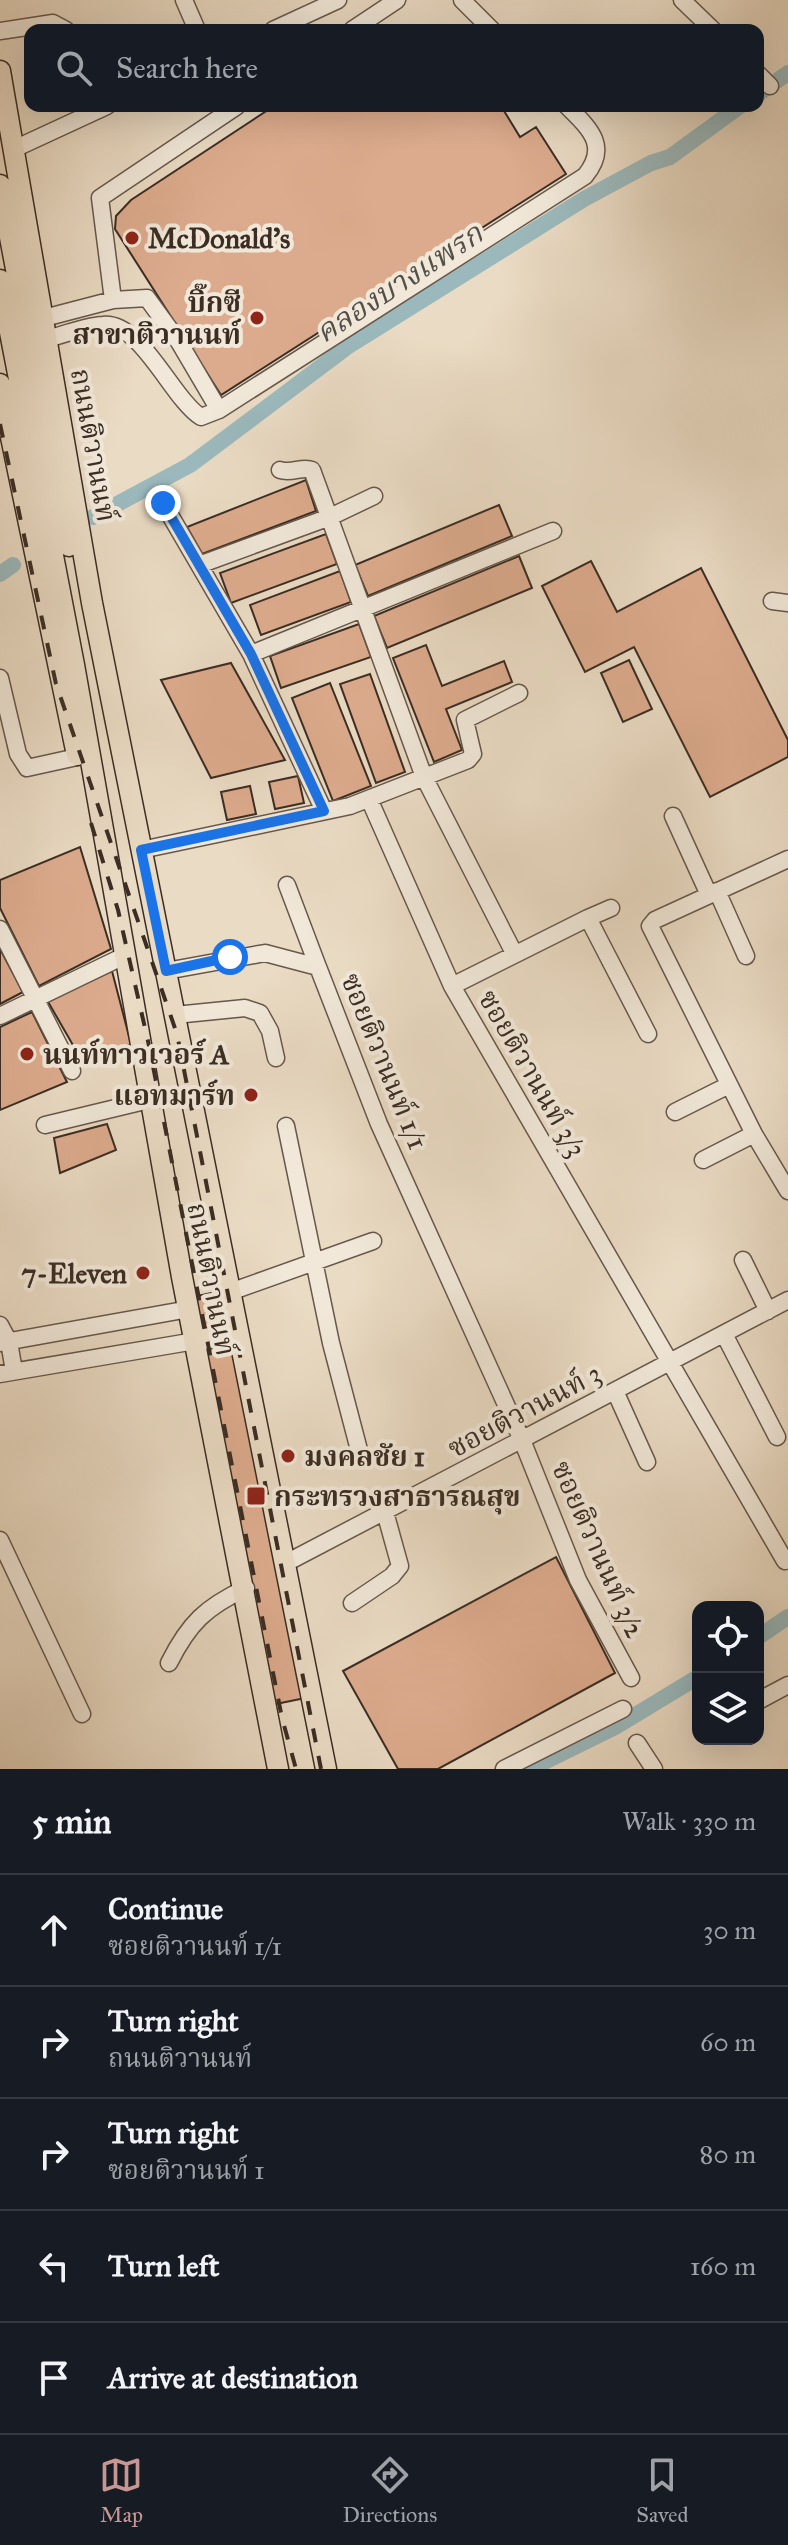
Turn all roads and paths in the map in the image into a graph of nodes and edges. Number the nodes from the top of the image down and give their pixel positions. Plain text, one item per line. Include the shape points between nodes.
1 (184, 0) edge
2 (338, 0) edge
3 (397, 0) edge
4 (462, 0) edge
5 (682, 0) edge
6 (194, 24) edge
7 (286, 24) edge
8 (361, 24) edge
9 (486, 24) edge
10 (707, 24) edge
11 (24, 27) edge
12 (0, 31) edge
13 (0, 71) edge
14 (94, 112) edge
15 (228, 112) edge
16 (573, 112) edge
17 (14, 149) junction
18 (0, 185) edge
19 (0, 280) edge
20 (113, 300) junction
21 (44, 318) junction
22 (48, 339) junction
23 (25, 362) junction
24 (0, 384) edge
25 (219, 410) junction
26 (280, 470) dead end
27 (374, 496) dead end
28 (163, 503) dead end
29 (330, 517) junction
30 (553, 531) dead end
31 (199, 565) junction
32 (364, 611) junction
33 (251, 654) junction
34 (0, 678) edge
35 (519, 693) dead end
36 (77, 757) junction
37 (424, 777) junction
38 (95, 799) junction
39 (370, 801) junction
40 (324, 811) junction
41 (673, 816) dead end
42 (136, 827) junction
43 (141, 850) junction
44 (788, 859) edge
45 (287, 885) dead end
46 (713, 893) junction
47 (611, 908) dead end
48 (588, 918) junction
49 (0, 929) edge
50 (514, 953) junction
51 (124, 956) junction
52 (746, 956) dead end
53 (318, 967) junction
54 (166, 971) junction
55 (452, 986) junction
56 (35, 998) junction
57 (175, 1015) junction
58 (0, 1016) edge
59 (648, 1034) dead end
60 (276, 1058) dead end
61 (72, 1071) dead end
62 (729, 1085) junction
63 (149, 1100) junction
64 (675, 1112) dead end
65 (45, 1125) dead end
66 (286, 1126) dead end
67 (754, 1134) junction
68 (703, 1160) dead end
69 (788, 1191) edge
70 (373, 1241) dead end
71 (315, 1260) junction
72 (743, 1260) dead end
73 (230, 1292) junction
74 (788, 1300) edge
75 (189, 1309) junction
76 (768, 1311) junction
77 (0, 1325) edge
78 (238, 1332) junction
79 (724, 1334) junction
80 (195, 1341) junction
81 (5, 1342) edge
82 (671, 1362) junction
83 (7, 1372) edge
84 (615, 1391) junction
85 (777, 1437) dead end
86 (522, 1440) junction
87 (359, 1450) dead end
88 (647, 1462) dead end
89 (385, 1512) junction
90 (0, 1540) edge
91 (785, 1561) dead end
92 (284, 1564) junction
93 (246, 1588) junction
94 (352, 1603) dead end
95 (169, 1663) dead end
96 (631, 1678) dead end
97 (788, 1685) edge
98 (764, 1698) edge
99 (623, 1709) dead end
100 (82, 1714) dead end
101 (637, 1743) dead end
102 (278, 1769) edge
103 (326, 1769) edge
104 (504, 1769) edge
105 (654, 1769) edge

1 - 6 street
2 - 7 street
3 - 8 street
4 - 9 street
5 - 10 street
11 - 12 street
13 - 17 main road, ถนนติวานนท์
14 - 17 street
15 - 20 street via 100,198
16 - 25 street via 599,145 585,176
17 - 21 main road, ถนนติวานนท์
18 - 23 main road, ถนนติวานนท์
19 - 23 main road, ถนนติวานนท์
20 - 21 street
20 - 25 street via 147,298
21 - 22 main road, ถนนติวานนท์
22 - 25 street via 105,324 122,329 158,365 188,409 201,417
22 - 42 main road, ถนนติวานนท์
23 - 38 main road, ถนนติวานนท์
23 - 42 main road, ถนนติวานนท์ via 94,683
24 - 36 main road, ถนนติวานนท์
26 - 29 street via 312,470
27 - 29 street
28 - 31 street
29 - 31 street
29 - 32 street
30 - 32 street
31 - 33 street
32 - 33 street
32 - 37 street
33 - 40 street
34 - 36 street via 18,754 27,768
35 - 37 street via 465,720 473,754 468,760
36 - 38 main road, ถนนติวานนท์
37 - 39 street
37 - 50 street
38 - 51 main road, ถนนติวานนท์
39 - 40 street
39 - 55 street, ซอยติวานนท์ 3/3
40 - 43 street
41 - 46 street
42 - 43 main road, ถนนติวานนท์
43 - 54 main road, ถนนติวานนท์
44 - 46 street
45 - 53 street
46 - 52 street
46 - 62 street via 655,920 650,931
47 - 48 street
48 - 50 street
48 - 59 street
49 - 56 street
50 - 55 street
51 - 56 street
51 - 63 main road, ถนนติวานนท์
53 - 54 street, ซอยติวานนท์ 1/1 via 265,953
53 - 86 street, ซอยติวานนท์ 1/1 via 379,1124
54 - 57 main road, ถนนติวานนท์
55 - 82 street, ซอยติวานนท์ 3/3
56 - 58 street
56 - 61 street
57 - 60 street via 245,1008 260,1013
57 - 73 main road, ถนนติวานนท์
62 - 64 street
62 - 67 street
63 - 65 street
63 - 75 main road, ถนนติวานนท์
66 - 71 street
67 - 68 street
67 - 69 street
70 - 71 street
71 - 73 street
71 - 87 street
72 - 76 street
73 - 78 main road, ถนนติวานนท์
74 - 76 street, ซอยติวานนท์ 3
75 - 80 main road, ถนนติวานนท์
75 - 81 street
76 - 79 street, ซอยติวานนท์ 3
77 - 81 street
78 - 80 main road
78 - 92 main road, ถนนติวานนท์
79 - 82 street, ซอยติวานนท์ 3
79 - 85 street
80 - 83 street
80 - 93 main road, ถนนติวานนท์
81 - 83 street
82 - 84 street, ซอยติวานนท์ 3
82 - 91 street, ซอยติวานนท์ 3/3
84 - 86 street, ซอยติวานนท์ 3
84 - 88 street
86 - 89 street, ซอยติวานนท์ 3
86 - 96 street, ซอยติวานนท์ 3/2 via 578,1580
89 - 92 street, ซอยติวานนท์ 3
89 - 94 street via 400,1566
90 - 100 street
92 - 103 main road, ถนนติวานนท์
93 - 95 street via 211,1605 183,1635
93 - 102 main road, ถนนติวานนท์
97 - 98 street
99 - 104 street
101 - 105 street

